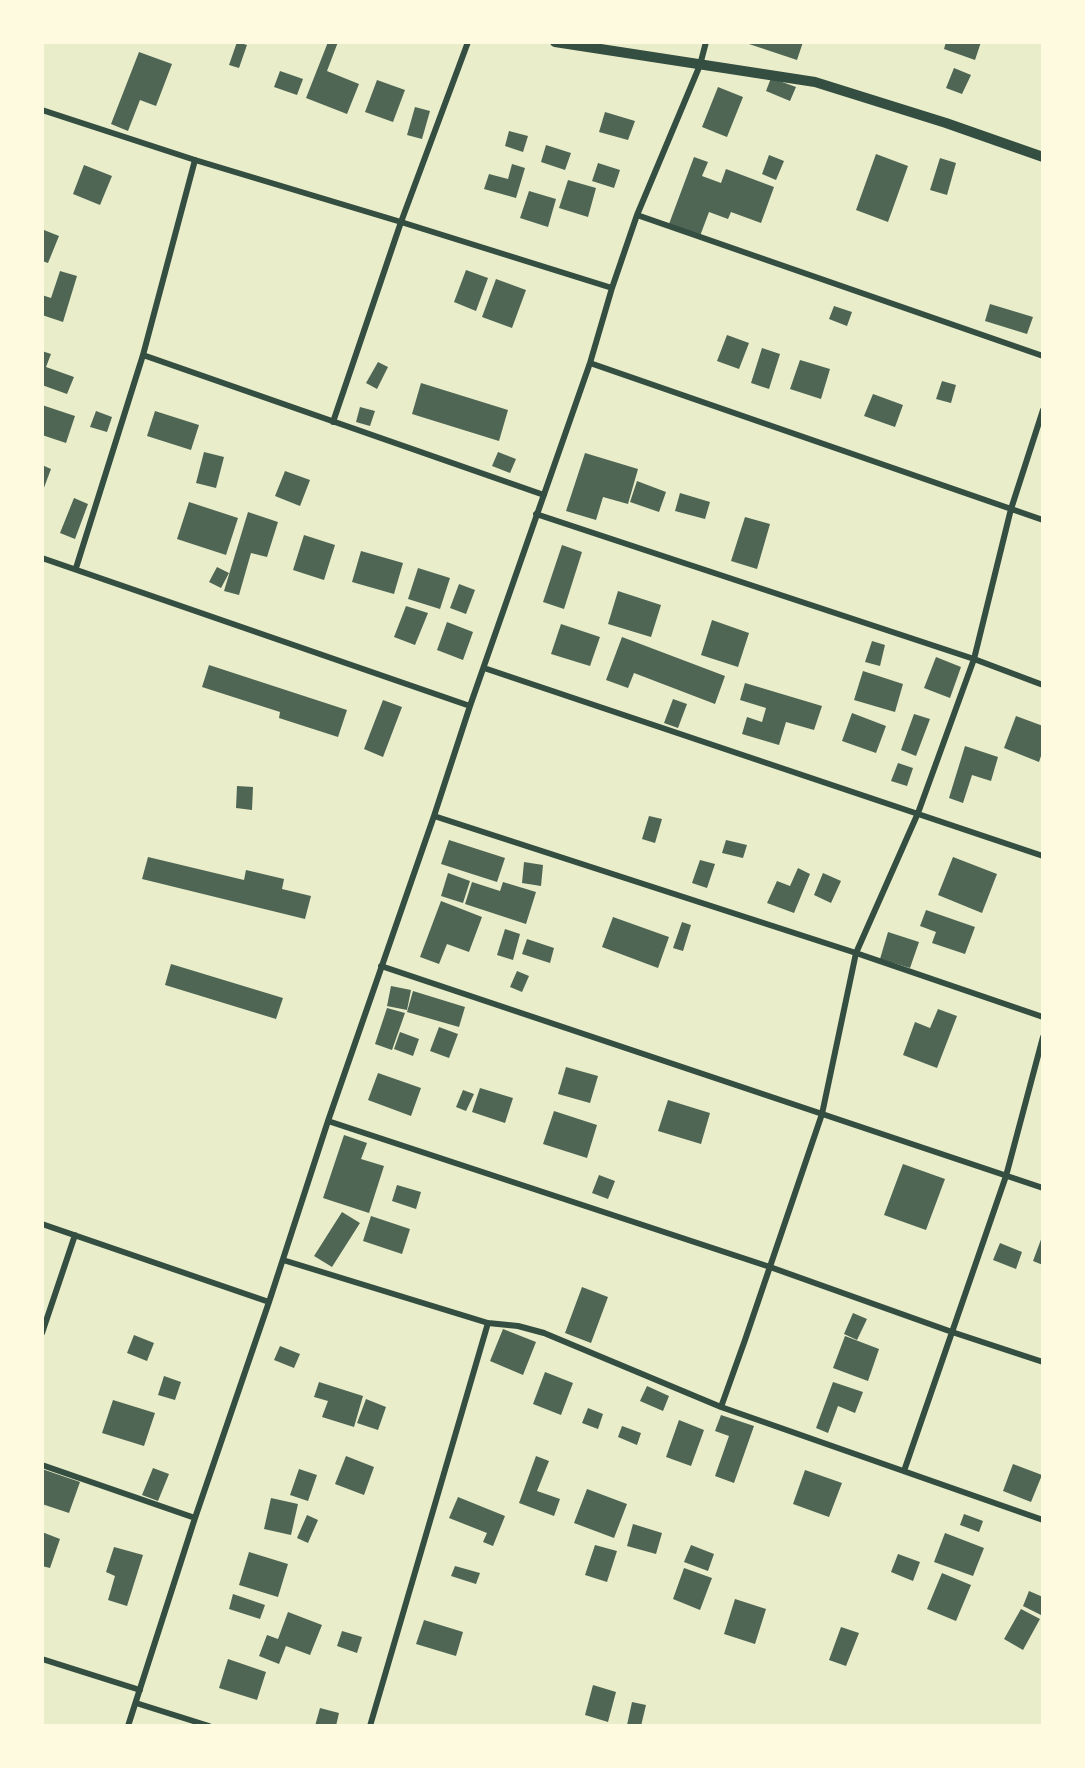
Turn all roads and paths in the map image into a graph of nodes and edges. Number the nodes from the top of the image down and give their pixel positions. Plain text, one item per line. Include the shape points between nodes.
1 (468, 42) edge
2 (555, 42) edge
3 (706, 42) edge
4 (700, 65) junction
5 (42, 110) edge
6 (1043, 157) edge
7 (195, 160) junction
8 (637, 215) junction
9 (401, 222) junction
10 (612, 288) junction
11 (143, 355) junction
12 (1043, 356) edge
13 (590, 363) junction
14 (1043, 410) edge
15 (333, 422) junction
16 (544, 495) junction
17 (1011, 509) junction
18 (536, 514) junction
19 (1043, 520) edge
20 (42, 558) edge
21 (76, 568) junction
22 (974, 659) junction
23 (484, 668) junction
24 (1043, 685) edge
25 (470, 706) junction
26 (918, 813) junction
27 (435, 816) junction
28 (1043, 856) edge
29 (856, 953) junction
30 (381, 966) junction
31 (1043, 1017) edge
32 (1043, 1036) edge
33 (822, 1114) junction
34 (328, 1121) junction
35 (1006, 1176) junction
36 (1043, 1188) edge
37 (42, 1224) edge
38 (75, 1235) junction
39 (283, 1260) junction
40 (770, 1267) junction
41 (269, 1302) junction
42 (488, 1323) junction
43 (952, 1332) junction
44 (42, 1333) edge
45 (1043, 1362) edge
46 (721, 1407) junction
47 (42, 1466) edge
48 (904, 1471) junction
49 (195, 1518) junction
50 (1043, 1520) edge
51 (42, 1659) edge
52 (140, 1690) junction
53 (136, 1703) junction
54 (128, 1726) edge
55 (209, 1726) edge
56 (370, 1726) edge

1 - 9 street
2 - 4 street
3 - 4 street
4 - 6 street via 815,82
4 - 8 street
5 - 7 street
7 - 9 street
7 - 11 street
8 - 10 street
8 - 12 street
9 - 10 street
9 - 15 street
10 - 13 street
11 - 15 street
11 - 21 street
13 - 16 street
13 - 17 street
14 - 17 street
15 - 16 street
16 - 18 street
17 - 19 street
17 - 22 street
18 - 22 street
18 - 23 street
20 - 21 street
21 - 25 street
22 - 24 street
22 - 26 street
23 - 25 street
23 - 26 street
25 - 27 street
26 - 28 street
26 - 29 street
27 - 29 street
27 - 30 street
29 - 31 street
29 - 33 street
30 - 33 street
30 - 34 street
32 - 35 street
33 - 35 street
33 - 40 street
34 - 39 street
34 - 40 street
35 - 36 street
35 - 43 street
37 - 38 street
38 - 41 street
38 - 44 street
39 - 41 street
39 - 42 street
40 - 43 street
40 - 46 street
41 - 49 street
42 - 46 street via 544,1334
42 - 56 street
43 - 45 street
43 - 48 street
46 - 48 street
47 - 49 street
48 - 50 street
49 - 52 street
51 - 52 street
52 - 53 street
53 - 54 street
53 - 55 street

